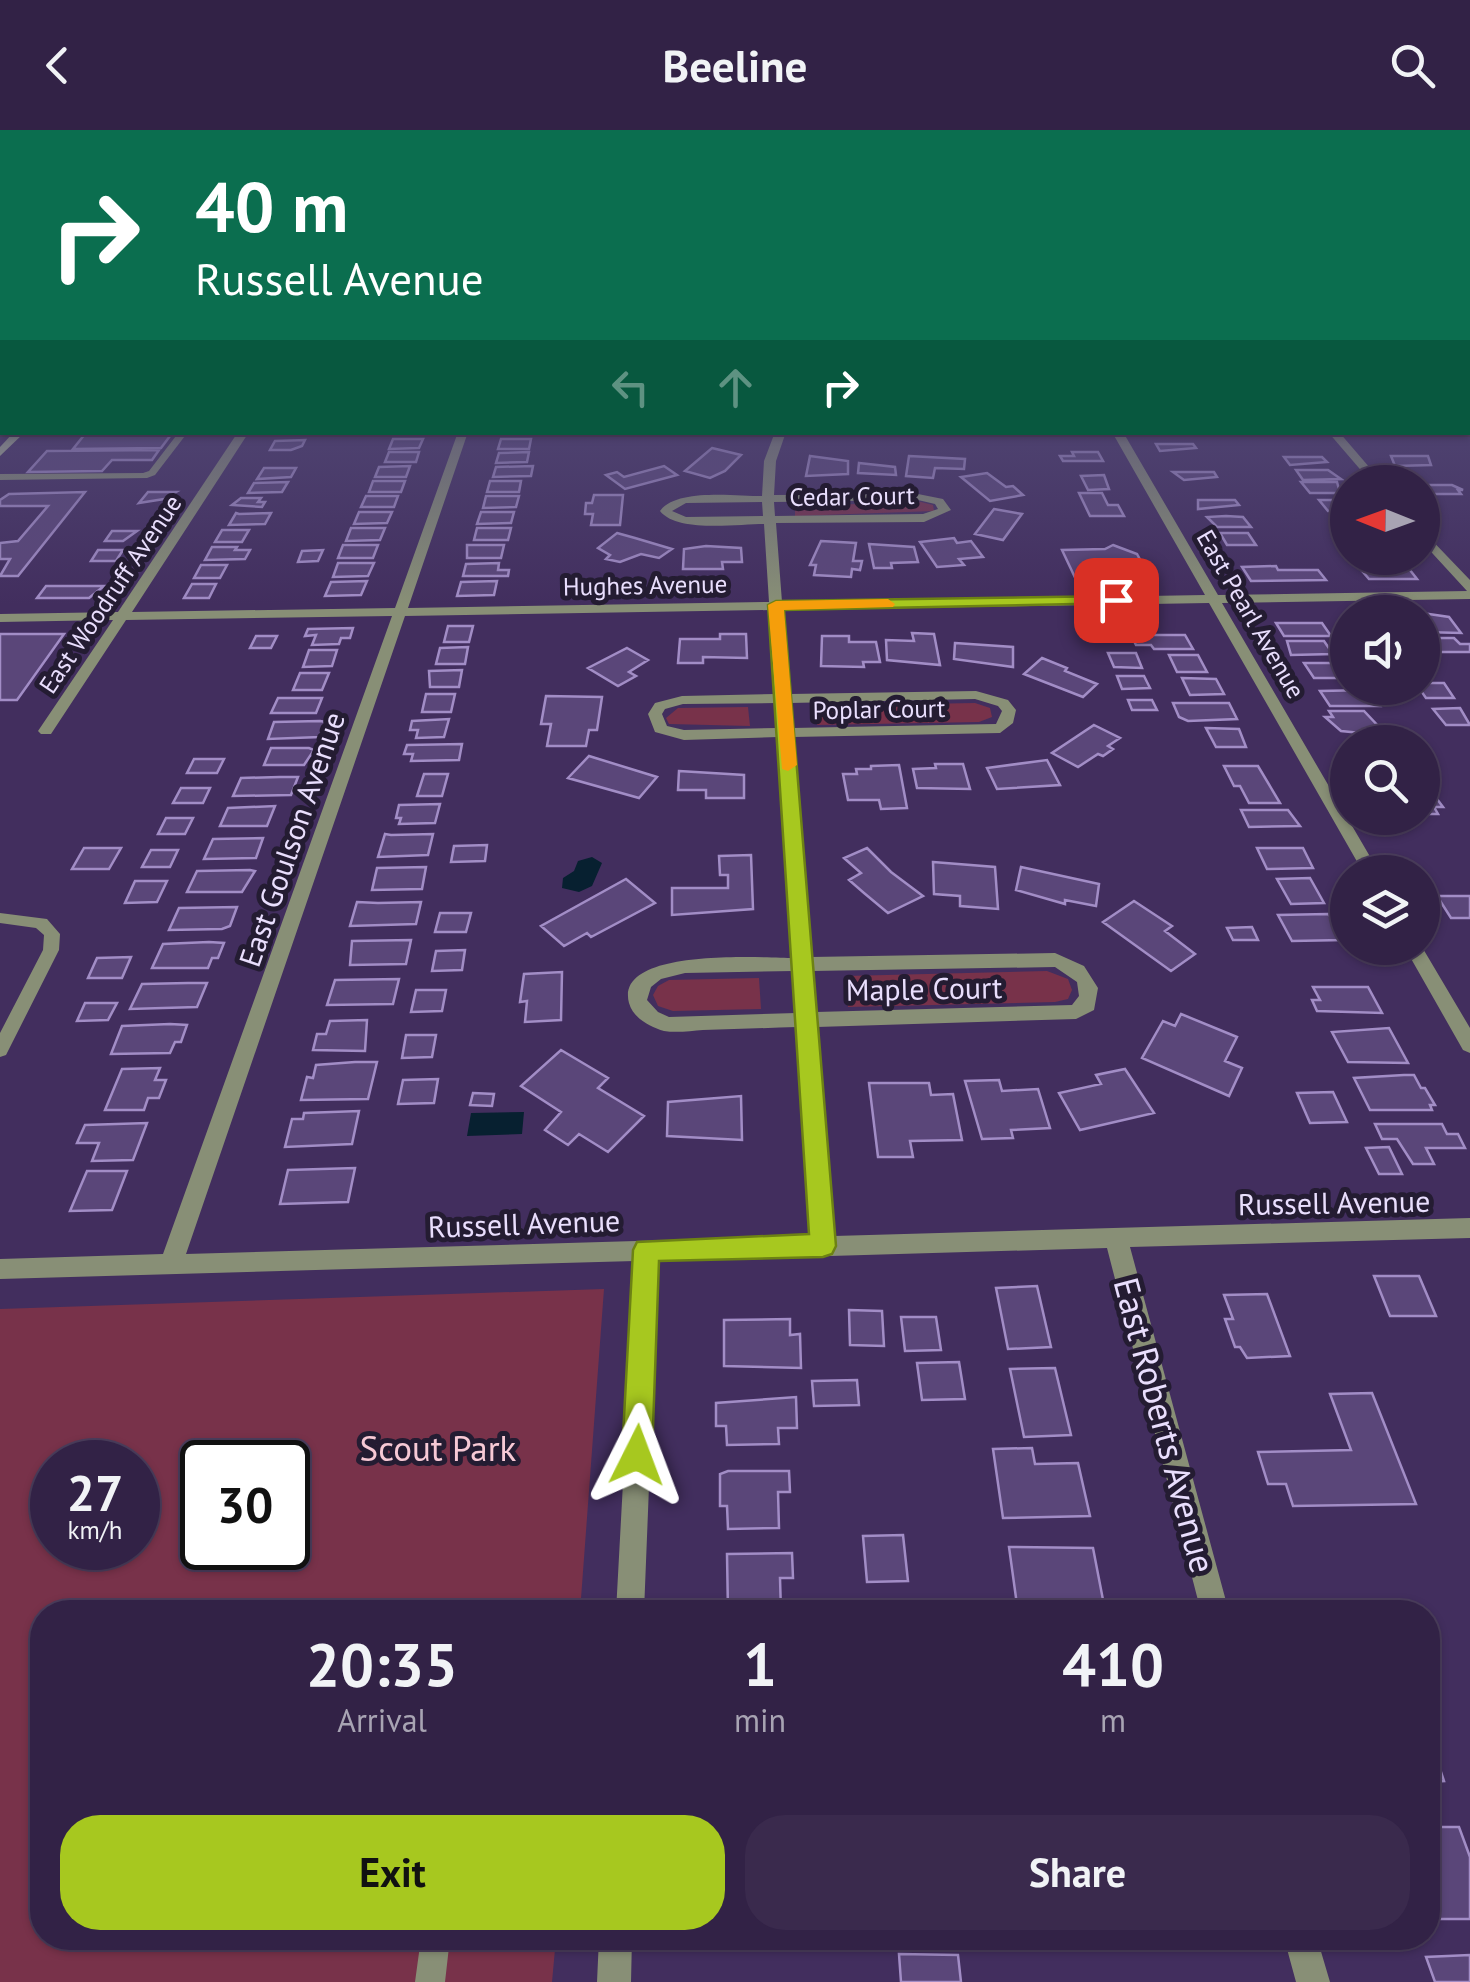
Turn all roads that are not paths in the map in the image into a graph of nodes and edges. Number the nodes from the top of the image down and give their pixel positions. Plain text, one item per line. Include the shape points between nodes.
1 (182, 435) edge
2 (242, 435) edge
3 (463, 435) edge
4 (780, 435) edge
5 (1120, 435) edge
6 (1337, 435) edge
7 (17, 436) edge
8 (0, 440) edge
9 (0, 453) edge
10 (1362, 465) edge
11 (0, 477) edge
12 (768, 498) junction
13 (770, 520) junction
14 (1440, 556) edge
15 (1470, 592) edge
16 (1213, 598) junction
17 (776, 605) junction
18 (400, 612) junction
19 (122, 616) junction
20 (0, 618) edge
21 (783, 699) junction
22 (46, 731) dead end
23 (786, 733) junction
24 (1361, 855) edge
25 (0, 918) edge
26 (803, 964) junction
27 (1424, 965) edge
28 (807, 1021) junction
29 (1470, 1045) edge
30 (0, 1050) edge
31 (1470, 1228) edge
32 (1116, 1237) junction
33 (823, 1246) junction
34 (646, 1250) junction
35 (171, 1264) junction
36 (0, 1269) edge
37 (631, 1600) edge
38 (1212, 1600) edge
39 (434, 1950) edge
40 (615, 1950) edge
41 (1304, 1950) edge
42 (430, 1982) edge
43 (614, 1982) edge
44 (1312, 1982) edge

1 - 11 lane via 144,476
2 - 19 street, East Woodruff Avenue
3 - 18 street, East Goulson Avenue
4 - 12 street
5 - 16 street, East Pearl Avenue
6 - 10 street
7 - 8 lane
7 - 9 main road
12 - 13 street
12 - 13 street, Cedar Court via 685,500 666,510 685,521
12 - 13 street, Cedar Court via 926,497 944,510 924,518
13 - 17 street
14 - 15 street
15 - 16 street, Hughes Avenue
16 - 17 street, Hughes Avenue
16 - 24 street, East Pearl Avenue
17 - 18 street, Hughes Avenue
17 - 21 street
18 - 19 street, Hughes Avenue
18 - 35 street, East Goulson Avenue
19 - 20 street, Hughes Avenue
19 - 22 street, East Woodruff Avenue
21 - 23 street
21 - 23 street, Poplar Court via 671,701 655,714 660,729 670,733
21 - 23 street, Poplar Court via 976,696 1009,710 1000,728 984,730
23 - 26 street
25 - 30 lane via 41,923 52,934 51,950
26 - 28 street
26 - 28 street, Maple Court via 662,968 638,989 651,1019 667,1024
26 - 28 street, Maple Court via 1056,960 1080,971 1091,993 1087,1006 1060,1015
27 - 29 street
28 - 33 street
31 - 32 street, Russell Avenue
32 - 33 street, Russell Avenue
32 - 38 street, East Roberts Avenue
33 - 34 street, Russell Avenue
34 - 35 street, Russell Avenue
34 - 37 street
35 - 36 street, Russell Avenue
39 - 42 lane
40 - 43 street
41 - 44 street

